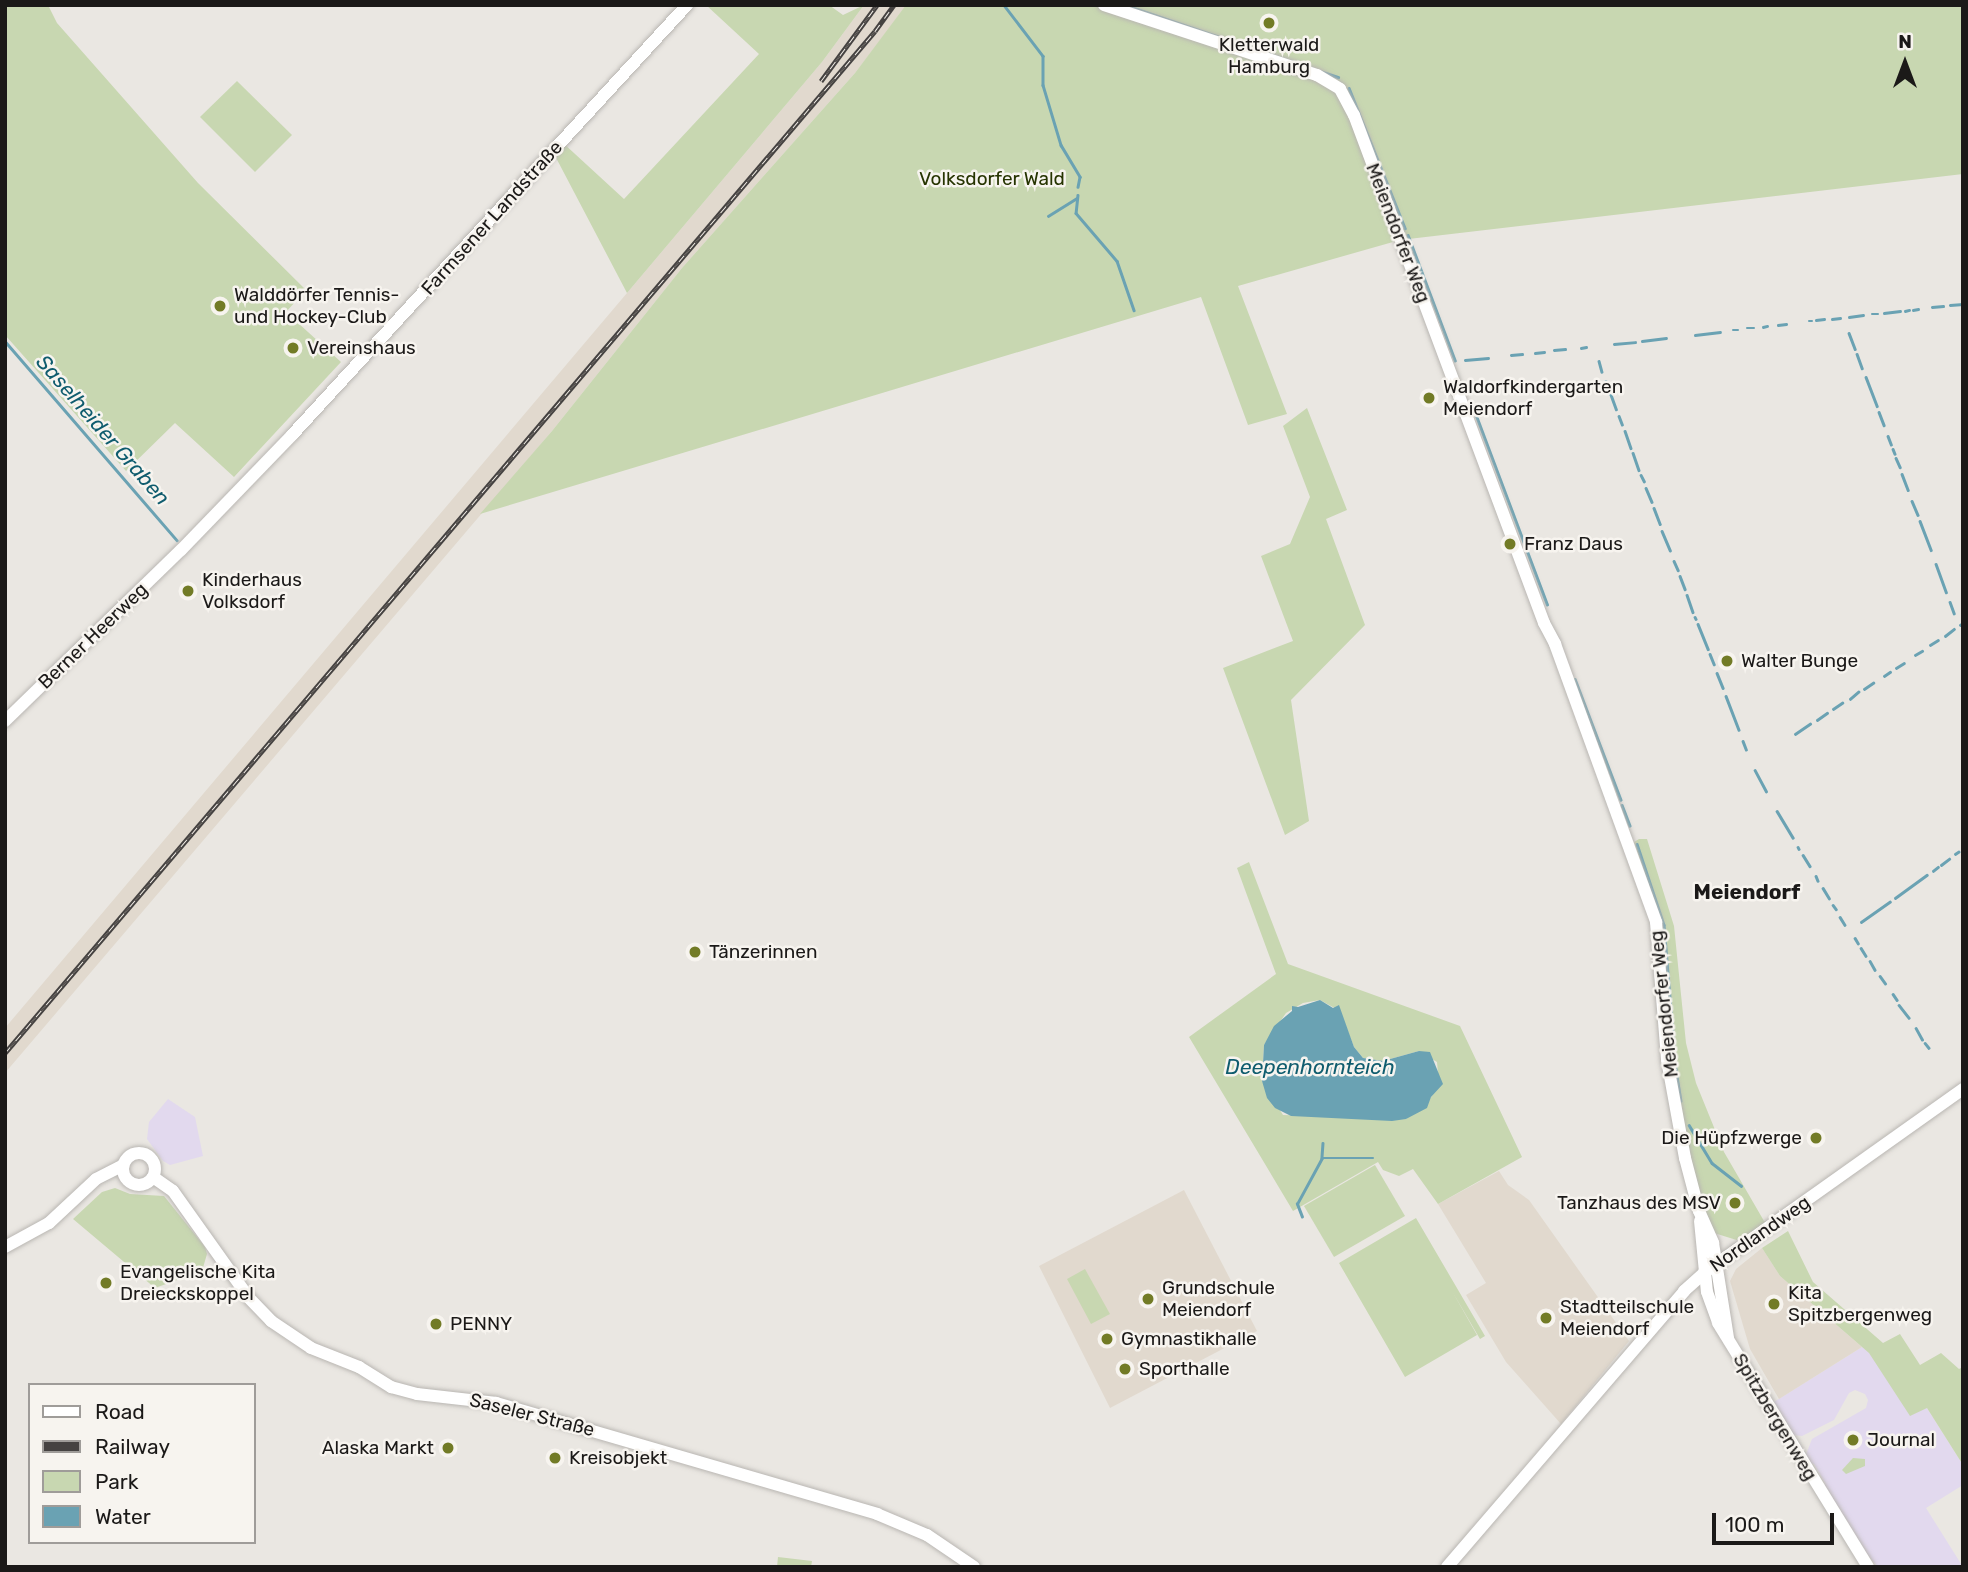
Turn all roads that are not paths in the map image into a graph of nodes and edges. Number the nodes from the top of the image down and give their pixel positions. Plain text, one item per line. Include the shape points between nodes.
1 (687, 5) edge
2 (1104, 5) edge
3 (181, 550) joint
4 (5, 721) edge
5 (1963, 1090) edge
6 (124, 1173) junction
7 (153, 1177) junction
8 (1699, 1210) junction
9 (5, 1247) edge
10 (1716, 1266) junction
11 (1704, 1273) junction
12 (1728, 1338) junction
13 (974, 1567) edge
14 (1447, 1567) edge
15 (1867, 1567) edge

1 - 3 street, Farmsener Landstraße
2 - 8 street, Meiendorfer Weg via 1317,75 1340,89 1354,115 1543,612 1563,641 1568,684 1656,922 1667,1060
3 - 4 street, Berner Heerweg
5 - 10 street, Nordlandweg
6 - 7 street via 140,1186
6 - 7 street, Saseler Straße via 131,1154 145,1154 154,1163
6 - 9 street via 91,1187 49,1223
7 - 13 street, Saseler Straße via 173,1191 249,1298 271,1321 311,1348 359,1367 391,1387 496,1403 877,1514 927,1535
8 - 10 street, Spitzbergenweg via 1713,1243
8 - 11 street, Spitzbergenweg
10 - 11 street, Nordlandweg
10 - 12 street, Spitzbergenweg
11 - 12 street, Spitzbergenweg via 1710,1302
11 - 14 street, Nordlandweg
12 - 15 street, Spitzbergenweg

